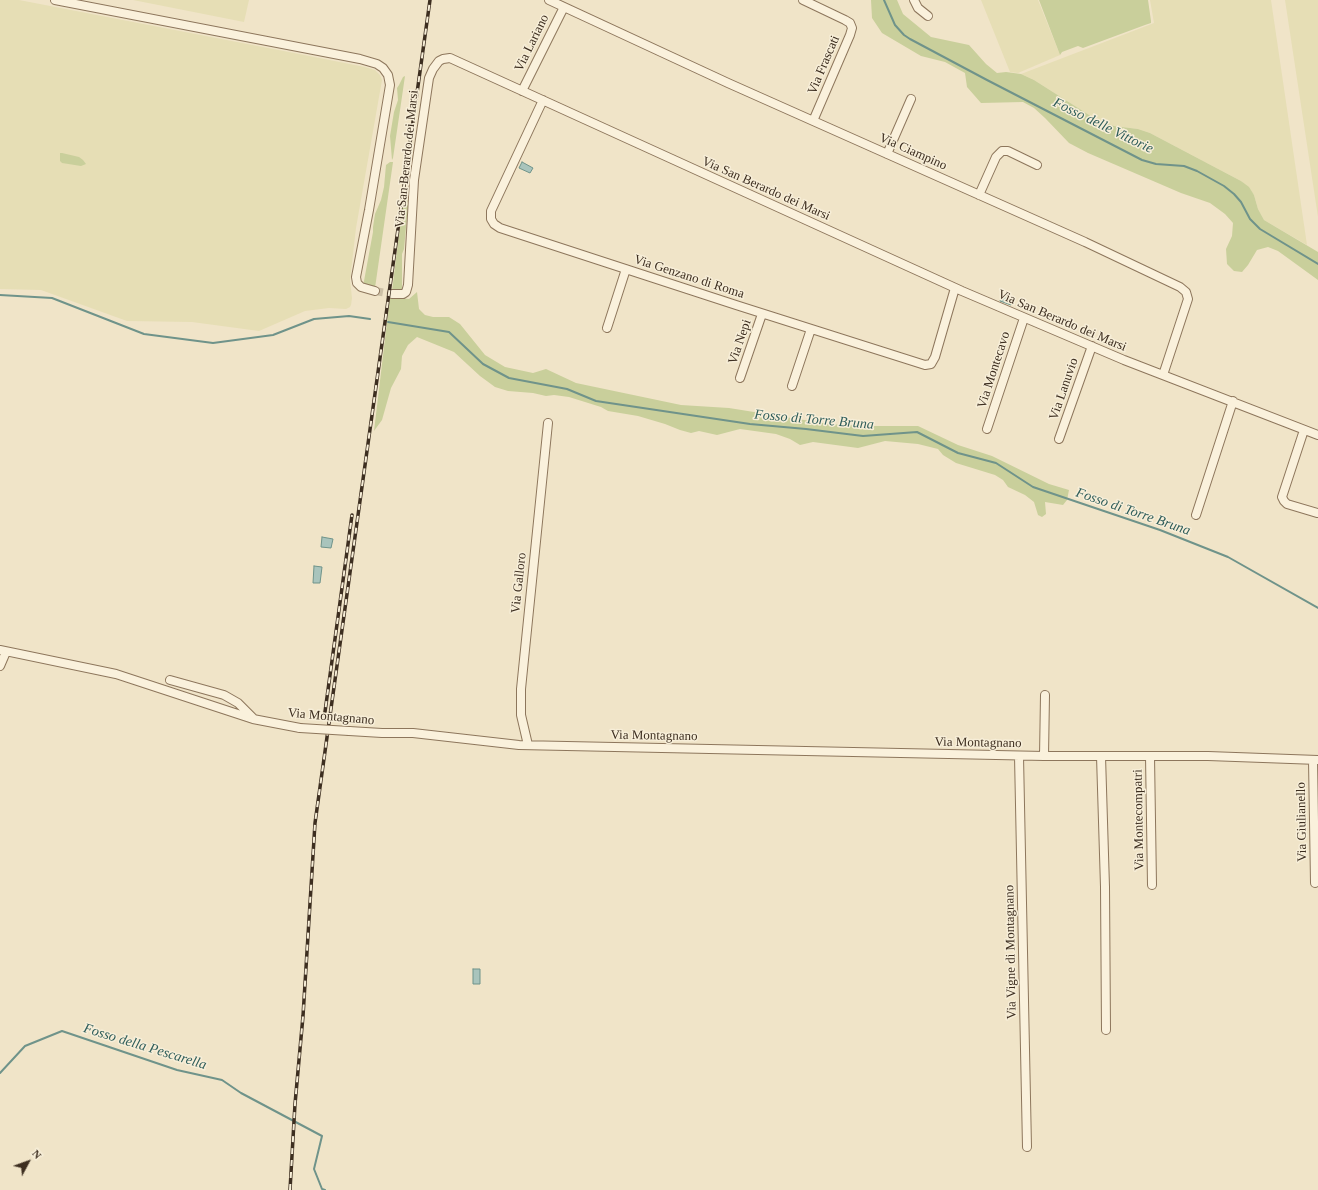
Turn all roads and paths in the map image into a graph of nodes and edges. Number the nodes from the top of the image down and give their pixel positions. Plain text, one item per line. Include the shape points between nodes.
1 (55, 0) edge
2 (549, 0) edge
3 (803, 0) edge
4 (914, 0) edge
5 (564, 7) junction
6 (928, 16) dead end
7 (522, 90) junction
8 (911, 99) dead end
9 (543, 100) junction
10 (813, 121) junction
11 (887, 154) junction
12 (1037, 165) dead end
13 (979, 195) junction
14 (626, 269) junction
15 (955, 288) junction
16 (375, 292) tunnel mouth
17 (392, 294) tunnel mouth
18 (762, 314) junction
19 (1024, 318) junction
20 (607, 328) dead end
21 (811, 329) junction
22 (1092, 346) junction
23 (1163, 376) junction
24 (740, 378) dead end
25 (792, 386) dead end
26 (1233, 401) junction
27 (548, 423) dead end
28 (988, 429) dead end
29 (1304, 430) junction
30 (1318, 435) edge
31 (1059, 439) dead end
32 (1317, 513) dead end
33 (1196, 515) dead end
34 (3, 651) edge
35 (0, 666) edge
36 (170, 680) dead end
37 (1045, 695) dead end
38 (253, 719) junction
39 (528, 745) junction
40 (1019, 756) junction
41 (1044, 756) junction
42 (1101, 756) junction
43 (1150, 756) junction
44 (1316, 760) edge
45 (1315, 883) dead end
46 (1152, 885) dead end
47 (1106, 1030) dead end
48 (1027, 1147) dead end

1 - 16 street, Via San Berardo dei Marsi via 367,60 383,68 390,85 356,277 361,287
2 - 5 street, Via Ciampino
3 - 10 street, Via Frascati via 845,20 852,28
4 - 6 street via 918,8
5 - 7 street, Via Lariano
5 - 10 street, Via Ciampino
7 - 9 street, Via San Berardo dei Marsi
7 - 17 street, Via San Berardo dei Marsi via 448,58 441,60 433,69 428,81 414,180 408,285 405,293
8 - 11 street
9 - 14 street, Via Genzano di Roma via 491,211 491,219 505,230
9 - 15 street, Via San Berardo dei Marsi
10 - 11 street, Via Ciampino
11 - 13 street, Via Ciampino
12 - 13 street via 1008,151 1002,151 996,157
13 - 23 street, Via Ciampino via 1184,290 1187,302
14 - 18 street, Via Genzano di Roma
14 - 20 street
15 - 19 street, Via San Berardo dei Marsi
15 - 21 street, Via Genzano di Roma via 936,354 929,365
18 - 21 street, Via Genzano di Roma
18 - 24 street, Via Nepi
19 - 22 street, Via San Berardo dei Marsi
19 - 28 street, Via Montecavo
21 - 25 street
22 - 23 street, Via San Berardo dei Marsi
22 - 31 street, Via Lanuvio
23 - 26 street, Via San Berardo dei Marsi
26 - 29 street, Via San Berardo dei Marsi
26 - 33 street
27 - 39 street, Via Galloro via 520,692 521,714
29 - 30 street, Via San Berardo dei Marsi
29 - 32 street via 1282,497 1287,504
34 - 35 street
34 - 38 street, Via Montagnano via 126,676
36 - 38 street via 224,694 238,703
37 - 41 street
38 - 39 street, Via Montagnano, bridge via 300,728 420,734
39 - 40 street, Via Montagnano
40 - 41 street, Via Montagnano
40 - 48 street, Via Vigne di Montagnano
41 - 42 street, Via Montagnano
42 - 43 street, Via Montagnano
42 - 47 street
43 - 44 street, Via Montagnano
43 - 46 street, Via Montecompatri
44 - 45 street, Via Giulianello

